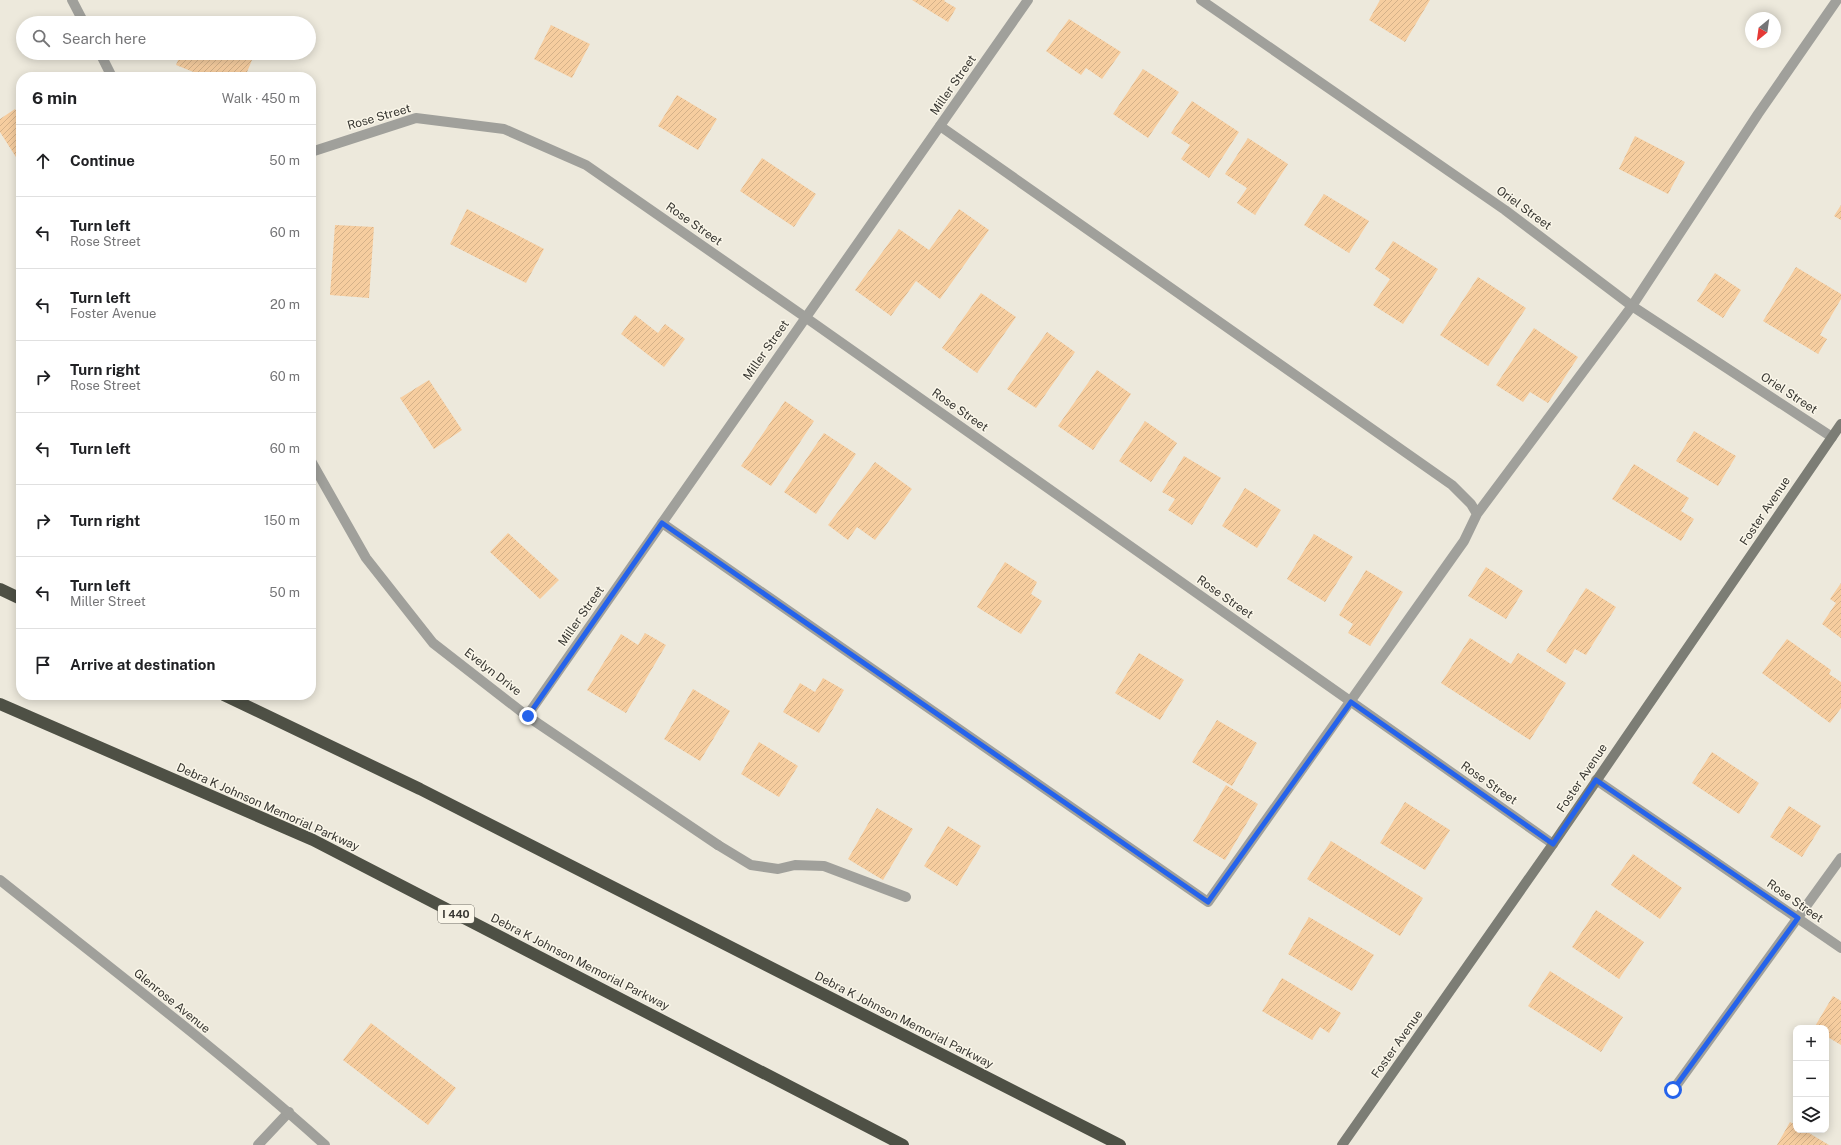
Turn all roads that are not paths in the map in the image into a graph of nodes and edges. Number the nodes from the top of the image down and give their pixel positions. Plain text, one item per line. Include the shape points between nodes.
1 (72, 0) edge
2 (1028, 0) edge
3 (1201, 0) edge
4 (1838, 0) edge
5 (80, 16) edge
6 (104, 60) edge
7 (110, 72) edge
8 (940, 126) junction
9 (316, 150) edge
10 (1632, 306) junction
11 (805, 317) junction
12 (1841, 424) edge
13 (1832, 437) junction
14 (316, 470) edge
15 (1477, 514) junction
16 (662, 523) junction
17 (0, 589) edge
18 (16, 597) edge
19 (234, 700) edge
20 (1351, 702) junction
21 (0, 704) edge
22 (528, 716) junction
23 (1596, 780) junction
24 (1553, 844) junction
25 (1841, 858) edge
26 (0, 880) edge
27 (906, 897) dead end
28 (1798, 918) junction
29 (1841, 948) edge
30 (1673, 1090) dead end
31 (289, 1112) junction
32 (258, 1145) edge
33 (325, 1145) edge
34 (903, 1145) edge
35 (1120, 1145) edge
36 (1342, 1145) edge

1 - 5 street
2 - 8 street, Miller Street
3 - 10 street, Oriel Street via 1505,210
4 - 10 street via 1758,114
6 - 7 street
8 - 11 street, Miller Street
8 - 15 street via 1452,485
9 - 11 street, Rose Street via 416,118 504,129 586,165
10 - 13 street, Oriel Street
10 - 15 street
11 - 16 street, Miller Street
11 - 20 street, Rose Street
12 - 13 main road, Foster Avenue
13 - 23 main road, Foster Avenue
14 - 22 street, Evelyn Drive via 366,558 433,643
15 - 20 street via 1464,541
16 - 20 street via 1208,902
16 - 22 street, Miller Street
17 - 18 highway
19 - 35 highway, Debra K Johnson Memorial Parkway via 420,789
20 - 24 street, Rose Street
21 - 34 highway, Debra K Johnson Memorial Parkway / I 440 via 313,840
22 - 27 street, Evelyn Drive via 718,845 751,864 778,869 795,865 824,866
23 - 24 main road, Foster Avenue
23 - 28 street, Rose Street
24 - 36 main road, Foster Avenue
25 - 28 street
26 - 31 street, Glenrose Avenue
28 - 29 street, Rose Street
28 - 30 street
31 - 32 street
31 - 33 street, Glenrose Avenue

